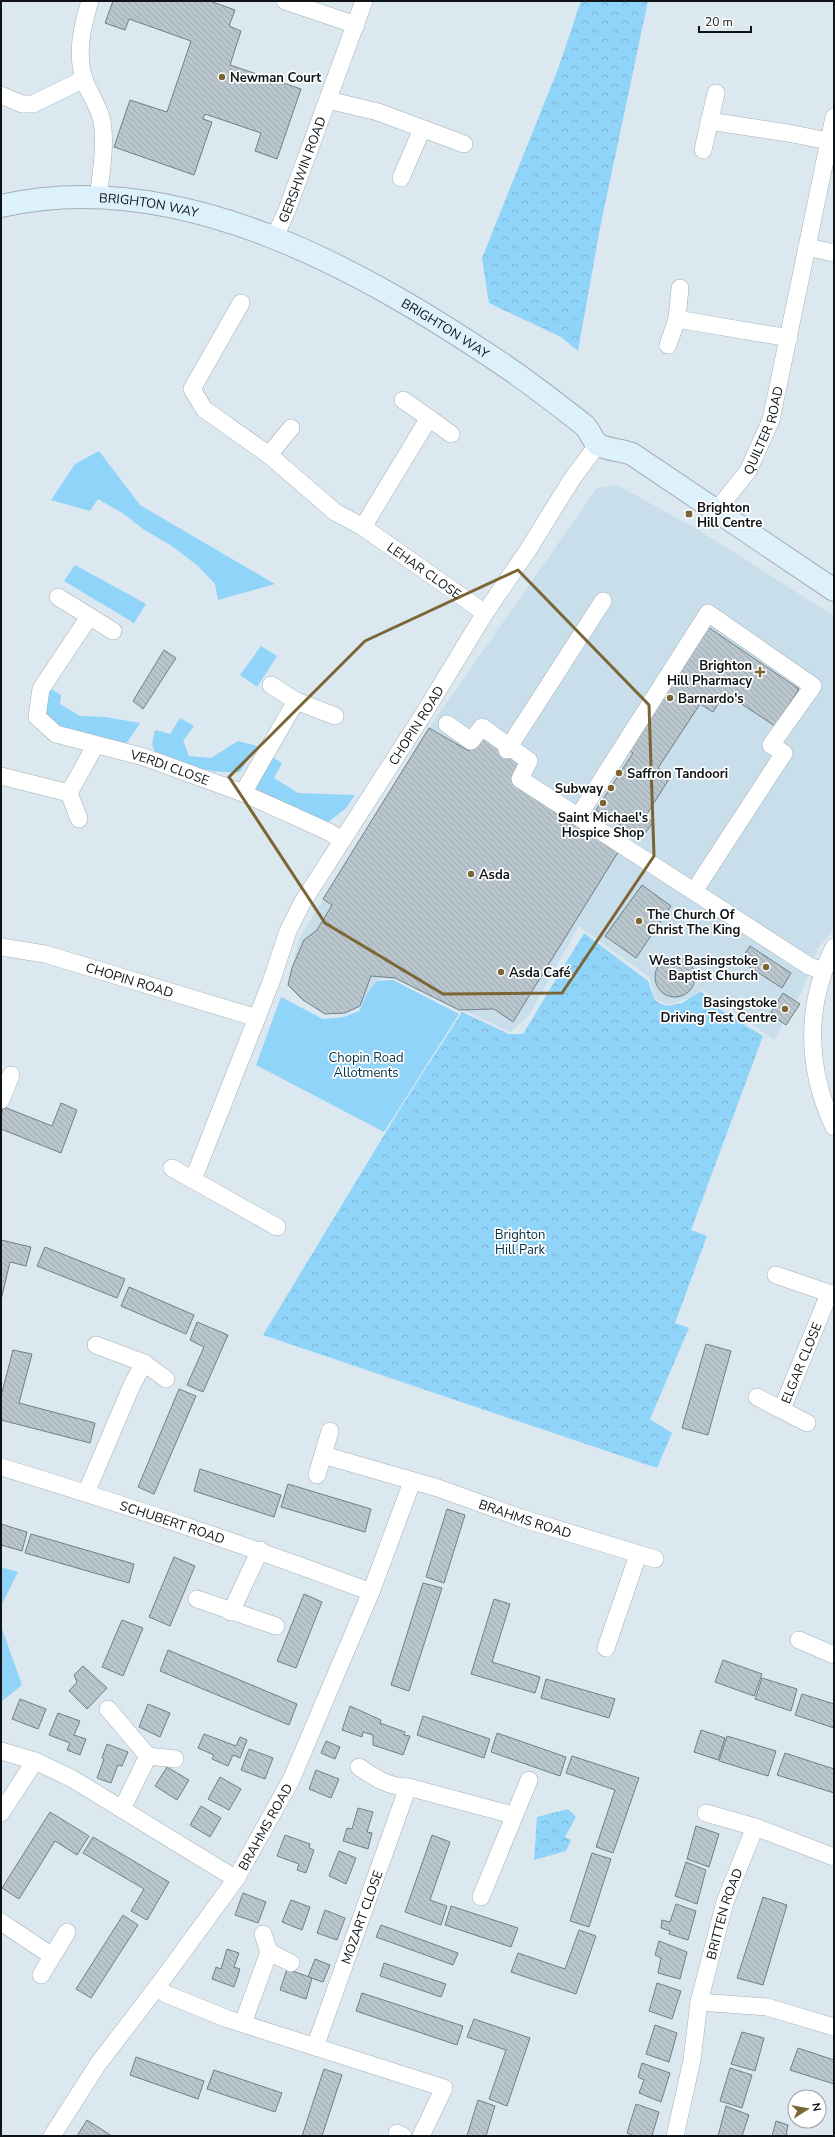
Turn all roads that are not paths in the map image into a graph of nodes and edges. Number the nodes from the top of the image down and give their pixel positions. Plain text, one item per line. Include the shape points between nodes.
1 (90, 1) edge
2 (286, 1) edge
3 (364, 1) edge
4 (356, 25) junction
5 (84, 79) junction
6 (716, 93) dead end
7 (1, 95) edge
8 (328, 100) junction
9 (834, 117) edge
10 (709, 121) junction
11 (422, 129) junction
12 (828, 141) junction
13 (464, 144) dead end
14 (703, 150) dead end
15 (401, 178) dead end
16 (98, 198) junction
17 (1, 206) edge
18 (274, 239) junction
19 (807, 247) junction
20 (834, 253) edge
21 (680, 288) dead end
22 (241, 303) dead end
23 (677, 319) junction
24 (789, 338) junction
25 (668, 345) dead end
26 (403, 400) dead end
27 (430, 418) junction
28 (291, 428) dead end
29 (451, 434) dead end
30 (598, 444) junction
31 (269, 455) junction
32 (716, 511) junction
33 (363, 527) junction
34 (834, 590) edge
35 (58, 597) dead end
36 (603, 601) dead end
37 (485, 613) junction
38 (89, 617) junction
39 (113, 631) dead end
40 (271, 685) dead end
41 (296, 701) junction
42 (335, 716) dead end
43 (447, 724) dead end
44 (95, 746) junction
45 (508, 748) junction
46 (1, 776) edge
47 (69, 793) junction
48 (243, 793) junction
49 (578, 817) junction
50 (79, 819) dead end
51 (342, 840) junction
52 (700, 882) dead end
53 (1, 947) edge
54 (834, 947) edge
55 (823, 971) junction
56 (257, 1018) junction
57 (11, 1075) dead end
58 (2, 1096) edge
59 (833, 1120) edge
60 (172, 1168) dead end
61 (193, 1180) junction
62 (277, 1227) dead end
63 (776, 1275) dead end
64 (832, 1294) edge
65 (96, 1344) dead end
66 (144, 1363) junction
67 (166, 1379) dead end
68 (757, 1397) dead end
69 (782, 1409) junction
70 (807, 1423) dead end
71 (330, 1431) dead end
72 (323, 1455) junction
73 (1, 1467) edge
74 (317, 1475) dead end
75 (412, 1482) junction
76 (86, 1493) junction
77 (260, 1550) junction
78 (638, 1555) junction
79 (655, 1559) dead end
80 (371, 1592) junction
81 (197, 1599) dead end
82 (231, 1612) junction
83 (276, 1626) dead end
84 (799, 1640) dead end
85 (606, 1648) dead end
86 (834, 1655) edge
87 (108, 1709) dead end
88 (1, 1752) edge
89 (148, 1756) junction
90 (175, 1759) dead end
91 (35, 1761) junction
92 (358, 1767) dead end
93 (529, 1780) dead end
94 (408, 1787) junction
95 (122, 1809) junction
96 (1, 1812) edge
97 (706, 1813) dead end
98 (513, 1814) junction
99 (755, 1827) junction
100 (834, 1857) edge
101 (236, 1879) junction
102 (481, 1897) dead end
103 (1, 1922) edge
104 (67, 1932) dead end
105 (263, 1934) dead end
106 (269, 1952) junction
107 (52, 1956) junction
108 (291, 1963) dead end
109 (41, 1975) dead end
110 (157, 1988) junction
111 (698, 2002) junction
112 (242, 2023) junction
113 (834, 2028) edge
114 (315, 2047) junction
115 (52, 2136) edge
116 (421, 2136) edge
117 (675, 2136) edge

1 - 5 street via 82,28 80,55
2 - 4 street
3 - 4 street, GERSHWIN ROAD
4 - 8 street, GERSHWIN ROAD
5 - 7 street via 33,104 22,104
5 - 16 street via 102,122
6 - 10 street
8 - 11 street, GERSHWIN ROAD via 378,112
8 - 18 street, GERSHWIN ROAD
9 - 12 street, QUILTER ROAD
10 - 12 street via 788,132
10 - 14 street
11 - 13 street, GERSHWIN ROAD
11 - 15 street
12 - 19 street, QUILTER ROAD
16 - 17 street, BRIGHTON WAY via 53,198
16 - 18 street, BRIGHTON WAY via 129,200 190,211 249,228
18 - 30 street, BRIGHTON WAY via 328,261 395,297 506,366 586,426
19 - 20 street
19 - 24 street, QUILTER ROAD
21 - 23 street
22 - 31 street, LEHAR CLOSE via 192,389 204,409
23 - 24 street
23 - 25 street
24 - 32 street, QUILTER ROAD via 771,420 748,471
26 - 27 street
27 - 29 street
27 - 33 street
28 - 31 street
30 - 32 street via 632,454
30 - 37 street, CHOPIN ROAD via 572,479
31 - 33 street, LEHAR CLOSE via 335,512
32 - 34 street
33 - 37 street, LEHAR CLOSE
35 - 38 street
36 - 45 street
37 - 51 street, CHOPIN ROAD
38 - 39 street
38 - 44 street, VERDI CLOSE via 41,689 37,717 56,734
40 - 41 street
41 - 42 street
41 - 48 street
43 - 45 street via 471,741 482,727
44 - 47 street
44 - 48 street, VERDI CLOSE via 144,757
45 - 49 street via 529,761 520,779
46 - 47 street
47 - 50 street
48 - 51 street, VERDI CLOSE
49 - 52 street via 708,613 812,686 771,745 784,753
49 - 55 street via 809,966
51 - 56 street, CHOPIN ROAD via 302,903 288,932
53 - 56 street, CHOPIN ROAD via 45,954
54 - 55 street
55 - 59 street via 813,1024 812,1055 817,1081
56 - 61 street, CHOPIN ROAD
57 - 58 street
60 - 61 street
61 - 62 street
63 - 64 street, ELGAR CLOSE
64 - 69 street, ELGAR CLOSE
65 - 66 street
66 - 67 street
66 - 76 street
68 - 69 street, ELGAR CLOSE
69 - 70 street, ELGAR CLOSE
71 - 72 street
72 - 74 street
72 - 75 street, BRAHMS ROAD
73 - 76 street, SCHUBERT ROAD
75 - 78 street, BRAHMS ROAD via 438,1488 521,1518
75 - 80 street, BRAHMS ROAD
76 - 77 street, SCHUBERT ROAD
77 - 80 street, SCHUBERT ROAD
77 - 82 street
78 - 79 street, BRAHMS ROAD
78 - 85 street
80 - 101 street, BRAHMS ROAD via 291,1780
81 - 82 street
82 - 83 street
84 - 86 street
87 - 89 street
88 - 91 street
89 - 90 street
89 - 95 street
91 - 95 street via 71,1778
91 - 96 street
92 - 94 street via 379,1781 397,1787
93 - 98 street
94 - 98 street
94 - 114 street, MOZART CLOSE
95 - 101 street
97 - 99 street
98 - 102 street
99 - 100 street
99 - 111 street, BRITTEN ROAD via 725,1902
101 - 110 street, BRAHMS ROAD
103 - 107 street
104 - 107 street
105 - 106 street
106 - 108 street
106 - 112 street
107 - 109 street
110 - 112 street via 166,1994
110 - 115 street, BRAHMS ROAD via 98,2064
111 - 113 street via 767,2007
111 - 117 street, BRITTEN ROAD via 692,2060
112 - 114 street
114 - 116 street via 444,2088

